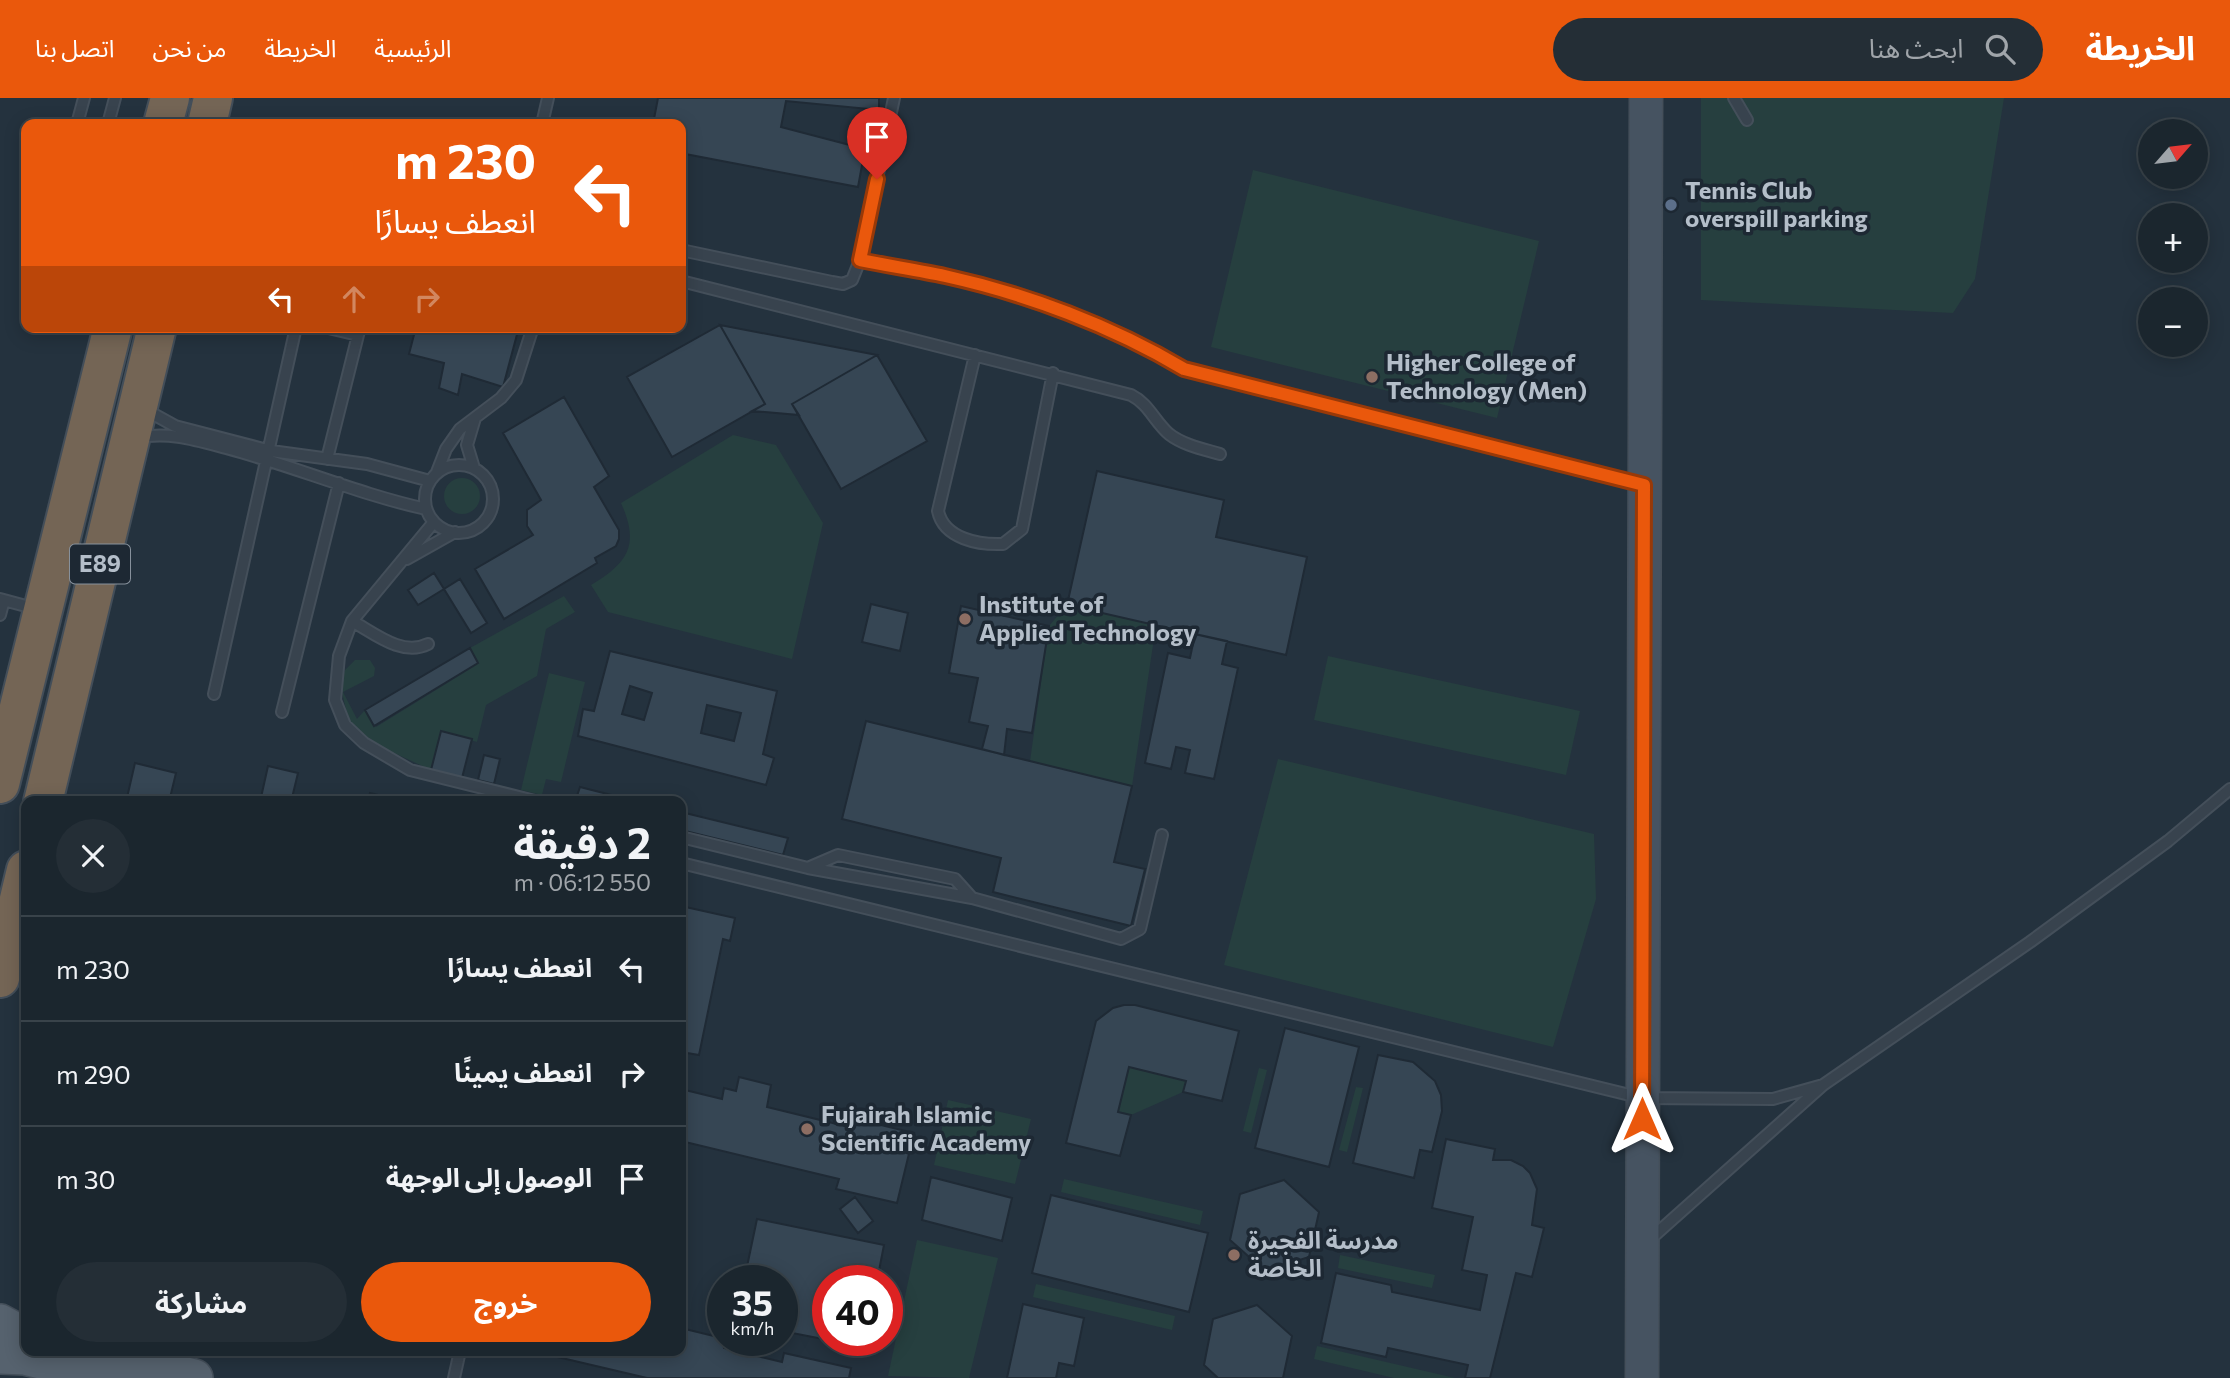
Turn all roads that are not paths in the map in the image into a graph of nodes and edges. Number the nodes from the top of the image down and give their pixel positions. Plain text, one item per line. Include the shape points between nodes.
1 (84, 98) edge
2 (116, 98) edge
3 (170, 98) edge
4 (213, 98) edge
5 (548, 98) edge
6 (894, 98) edge
7 (1646, 98) edge
8 (1734, 98) edge
9 (78, 119) edge
10 (110, 119) edge
11 (164, 119) edge
12 (208, 119) edge
13 (543, 119) edge
14 (1746, 120) dead end
15 (686, 251) edge
16 (860, 260) junction
17 (686, 282) edge
18 (112, 333) edge
19 (156, 333) edge
20 (295, 333) edge
21 (358, 333) edge
22 (531, 333) edge
23 (975, 355) junction
24 (1053, 373) junction
25 (479, 412) junction
26 (134, 421) junction
27 (1220, 454) dead end
28 (269, 455) junction
29 (327, 458) junction
30 (474, 468) junction
31 (433, 477) junction
32 (339, 484) junction
33 (1644, 485) junction
34 (426, 509) junction
35 (433, 522) junction
36 (455, 533) junction
37 (402, 562) junction
38 (2, 599) edge
39 (43, 611) junction
40 (0, 615) edge
41 (352, 621) junction
42 (428, 644) dead end
43 (214, 694) dead end
44 (282, 712) dead end
45 (0, 784) edge
46 (2230, 789) edge
47 (44, 796) edge
48 (515, 796) edge
49 (1162, 835) dead end
50 (686, 838) edge
51 (686, 864) edge
52 (808, 868) junction
53 (21, 891) edge
54 (972, 898) junction
55 (0, 978) edge
56 (1823, 1085) junction
57 (1642, 1098) junction
58 (1642, 1247) junction
59 (0, 1323) edge
60 (21, 1334) edge
61 (0, 1355) edge
62 (21, 1356) edge
63 (25, 1356) edge
64 (104, 1356) edge
65 (459, 1356) edge
66 (113, 1378) edge
67 (194, 1378) edge
68 (453, 1378) edge
69 (1642, 1378) edge

1 - 9 lane
2 - 10 lane
3 - 11 highway
4 - 12 highway
5 - 13 lane
6 - 16 lane
7 - 33 street
8 - 14 lane
15 - 16 lane via 843,284 852,280
16 - 33 lane via 945,276 1058,310 1184,369
17 - 23 lane
18 - 39 highway, E89
19 - 26 highway, E89
20 - 28 lane
21 - 29 lane
22 - 25 lane via 516,380 501,398
23 - 24 lane
23 - 24 lane via 938,511 944,527 958,537 1003,544 1021,529
24 - 27 lane via 1131,395 1146,404 1177,439
25 - 30 lane via 467,446
25 - 31 lane via 452,439
26 - 28 lane via 173,436
26 - 28 lane via 155,417
26 - 47 highway, E89
28 - 29 lane
28 - 32 lane
28 - 43 lane
29 - 31 lane
30 - 31 lane via 457,464
30 - 36 lane via 491,489 491,511 477,528
31 - 34 lane
32 - 34 lane
32 - 44 lane
33 - 57 street
34 - 35 lane
35 - 36 lane
35 - 37 lane
36 - 37 lane
37 - 41 lane
38 - 39 lane
38 - 40 lane
39 - 45 highway, E89 via 18,685
41 - 42 lane via 399,646 411,649
41 - 48 lane via 336,671 335,700 345,725 363,743 410,770
46 - 56 lane via 2168,841 2030,942
49 - 54 lane via 1140,929 1130,937 1121,939
50 - 52 lane
51 - 57 lane
52 - 54 lane
52 - 54 lane via 838,855 955,879
53 - 55 highway
56 - 57 lane via 1773,1099
56 - 58 lane
57 - 58 street
58 - 69 street
59 - 60 main road
61 - 62 main road
63 - 66 main road
64 - 67 main road
65 - 68 lane

